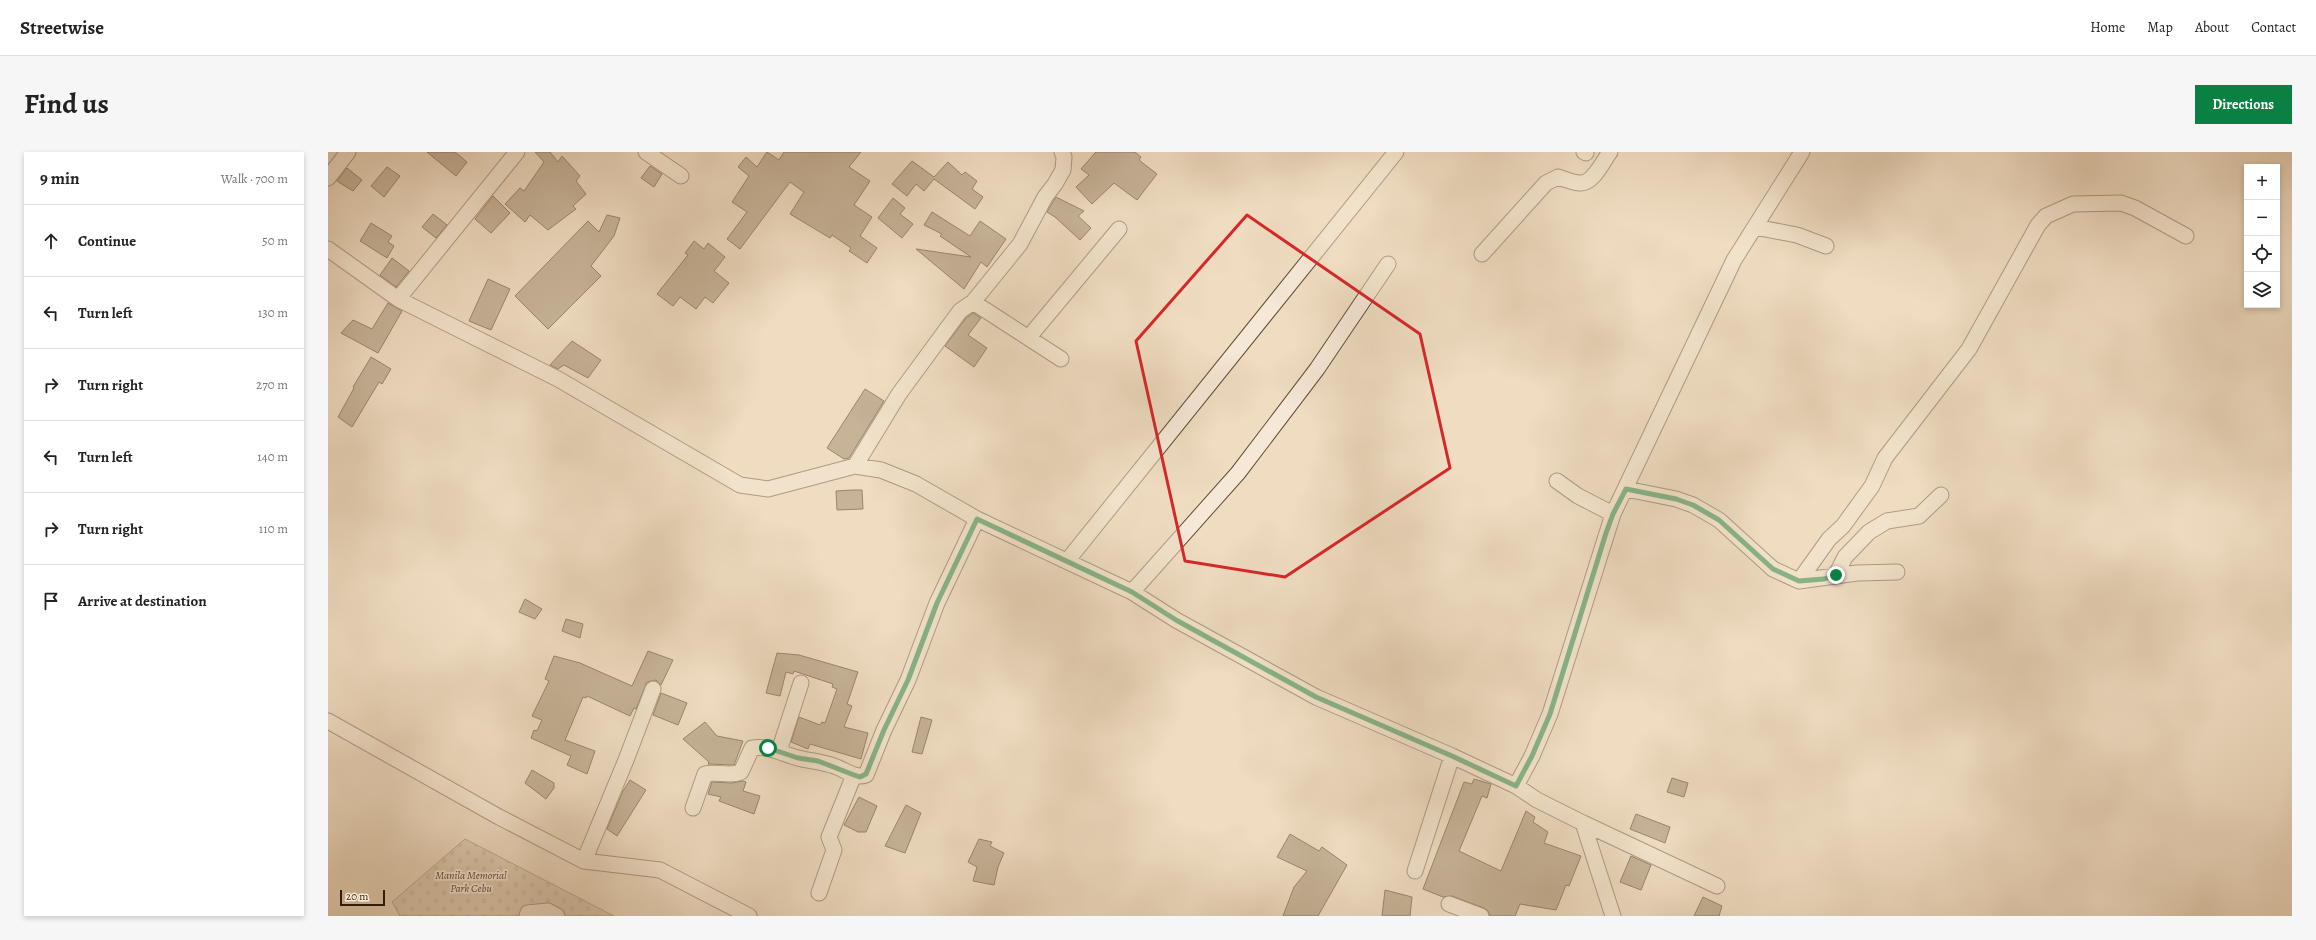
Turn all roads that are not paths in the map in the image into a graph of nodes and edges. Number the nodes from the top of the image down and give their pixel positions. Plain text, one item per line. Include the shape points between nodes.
1 (348, 152) edge
2 (517, 152) edge
3 (646, 152) edge
4 (1062, 152) edge
5 (1396, 152) edge
6 (1610, 152) edge
7 (1802, 152) edge
8 (681, 176) dead end
9 (328, 178) edge
10 (1755, 226) junction
11 (1119, 229) dead end
12 (2186, 236) dead end
13 (1826, 246) dead end
14 (328, 249) edge
15 (1482, 254) dead end
16 (1388, 264) dead end
17 (398, 298) junction
18 (974, 302) junction
19 (1029, 337) junction
20 (1061, 359) dead end
21 (855, 466) junction
22 (1557, 481) dead end
23 (1626, 489) junction
24 (1941, 494) dead end
25 (1613, 514) junction
26 (977, 519) junction
27 (1067, 561) junction
28 (1897, 572) dead end
29 (1836, 575) junction
30 (1799, 581) junction
31 (1132, 592) junction
32 (801, 683) dead end
33 (653, 689) dead end
34 (328, 720) edge
35 (778, 751) junction
36 (1452, 756) junction
37 (854, 775) junction
38 (1516, 786) junction
39 (693, 808) dead end
40 (1583, 823) junction
41 (584, 861) junction
42 (1416, 871) dead end
43 (1718, 886) dead end
44 (819, 893) dead end
45 (1449, 904) dead end
46 (527, 916) edge
47 (557, 916) edge
48 (749, 916) edge
49 (1481, 916) edge
50 (1613, 916) edge

1 - 9 street
2 - 17 street
3 - 8 street
4 - 18 street via 1063,170 1056,184 1045,197 1020,244
5 - 27 street
6 - 15 street via 1586,182 1580,184 1558,177 1546,183
7 - 10 street
10 - 13 street via 1797,235
10 - 23 street via 1734,260
11 - 19 street
12 - 30 street via 2121,203 2073,204 2046,216 1969,349 1885,458 1872,486
14 - 17 street
16 - 31 street via 1317,369 1238,473
17 - 21 street via 558,379 740,485 768,489
18 - 19 street
18 - 21 street via 960,311 899,394
19 - 20 street
21 - 26 street via 881,470 916,484
22 - 25 street via 1578,496
23 - 25 street
23 - 30 street via 1693,505 1719,520 1773,569
24 - 29 street via 1919,516 1887,521 1869,532 1845,557
25 - 38 street via 1550,714
26 - 27 street
26 - 37 street via 937,603 908,680 866,774 860,777
27 - 31 street
28 - 29 street
29 - 30 street via 1824,579
31 - 36 street via 1176,620 1316,697
32 - 35 street
33 - 41 street
34 - 41 street via 499,817
35 - 37 street via 818,761
35 - 39 street via 752,748 741,772 733,775 714,772 705,774
36 - 38 street
36 - 42 street
37 - 44 street via 829,837 834,850
38 - 40 street via 1537,800
40 - 43 street
40 - 50 street
41 - 48 street via 660,870
45 - 49 street
46 - 47 street via 528,913 548,912

